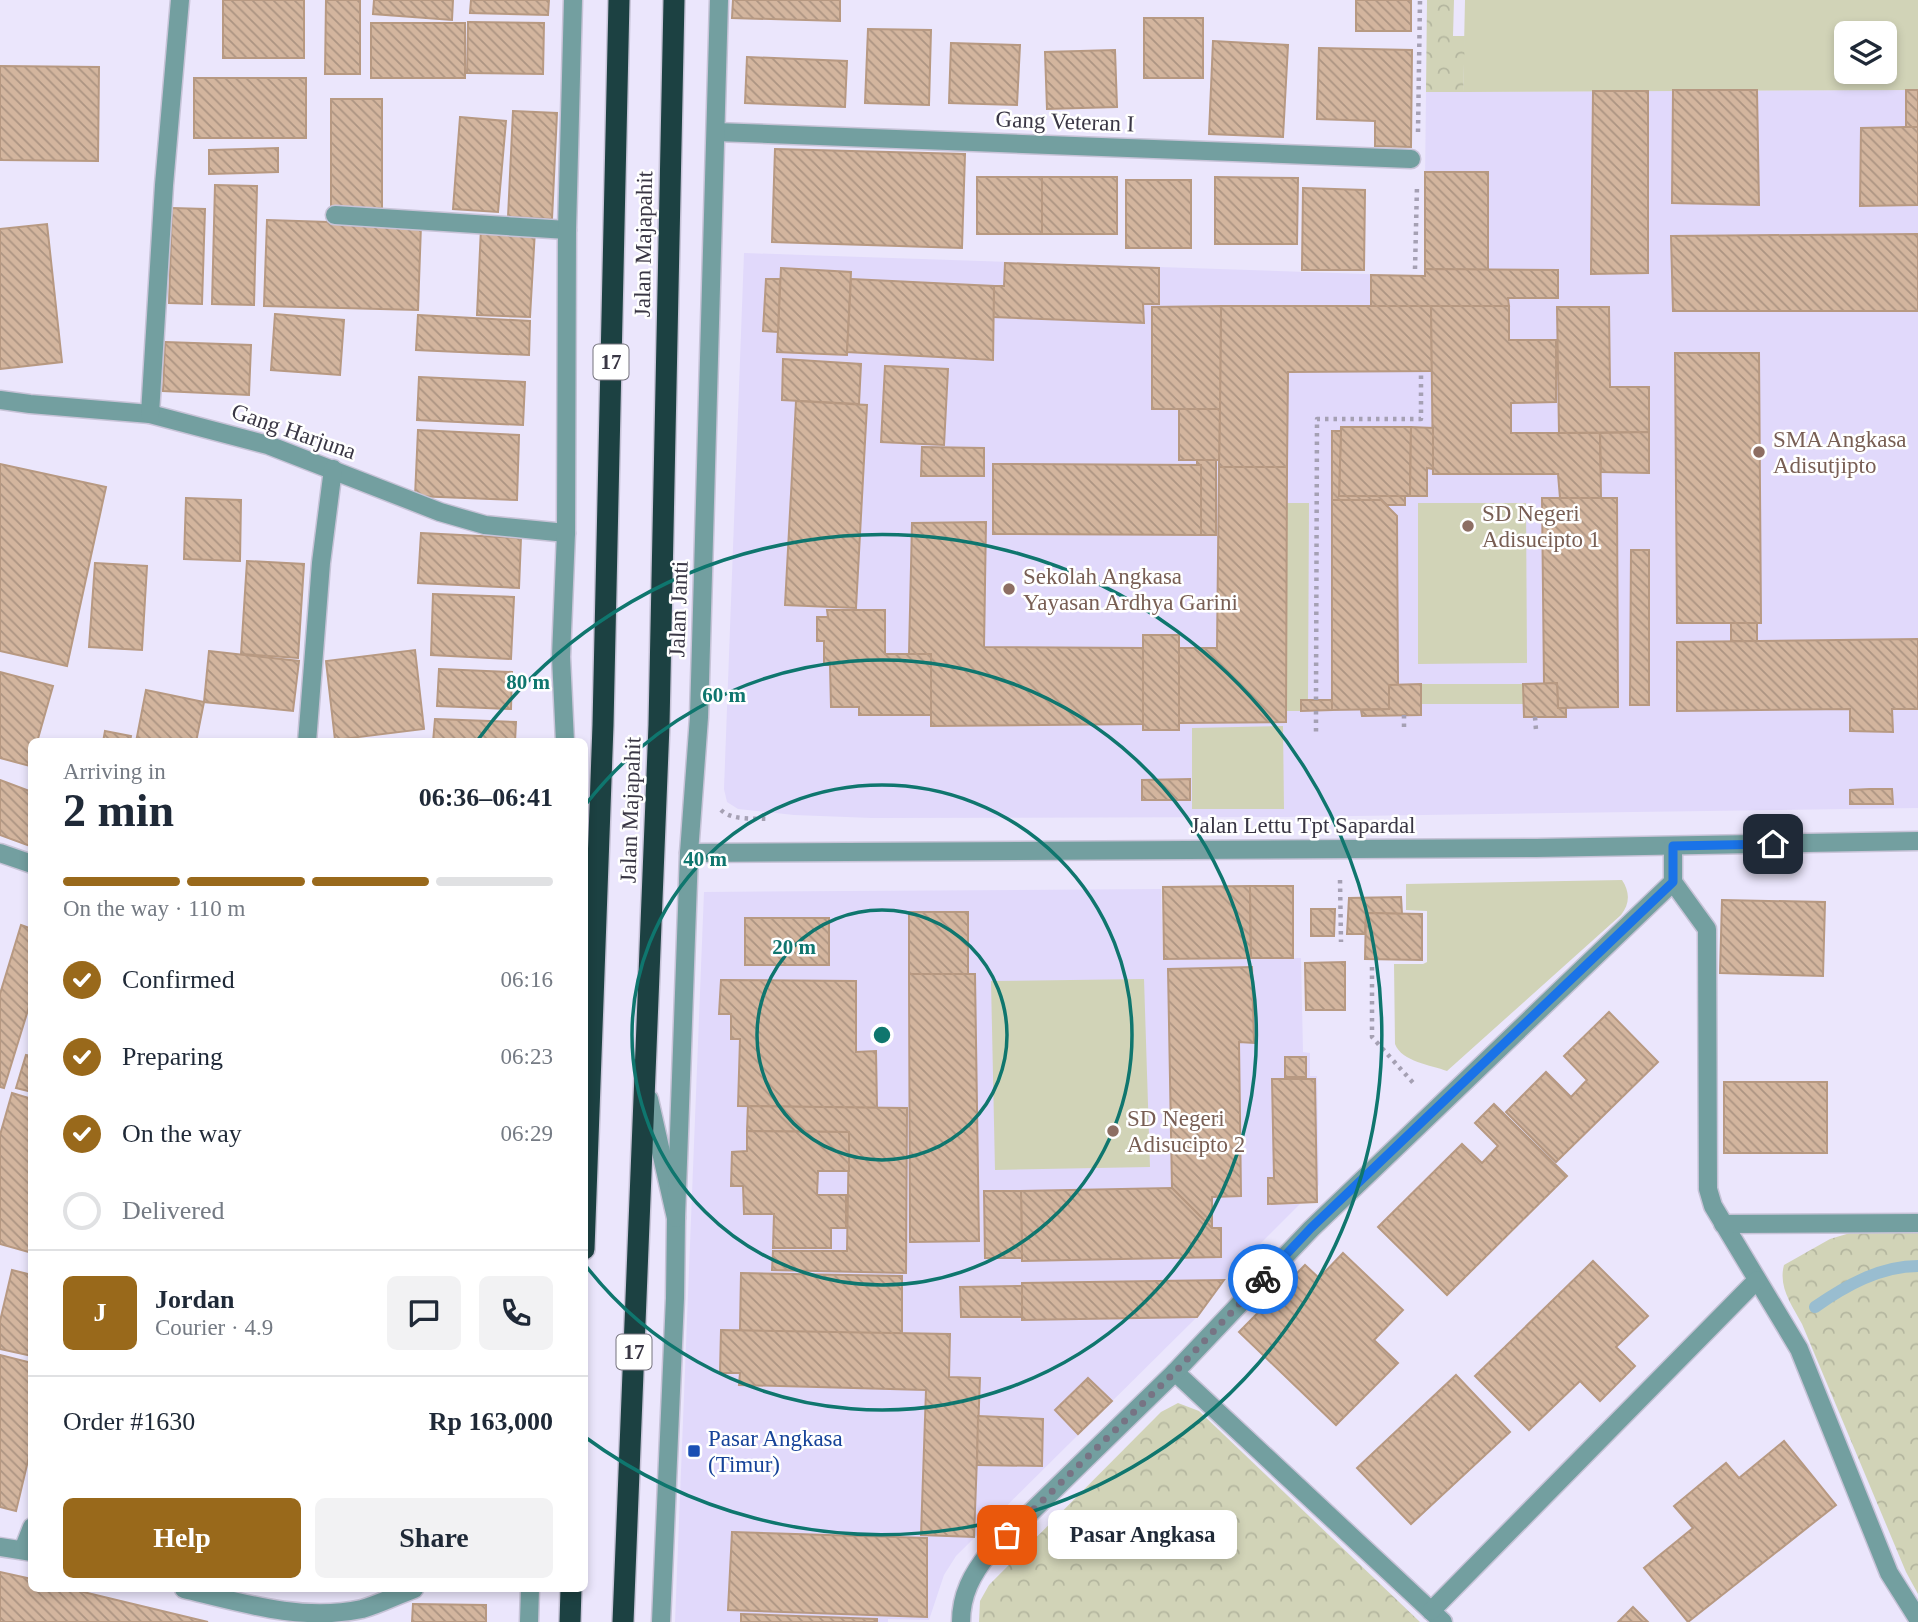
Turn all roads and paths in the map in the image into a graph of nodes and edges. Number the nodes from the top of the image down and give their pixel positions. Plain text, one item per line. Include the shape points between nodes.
1 (180, 0) edge
2 (573, 0) edge
3 (620, 0) edge
4 (674, 0) edge
5 (719, 0) edge
6 (716, 132) junction
7 (1411, 159) dead end
8 (335, 215) dead end
9 (567, 230) junction
10 (1420, 371) dead end
11 (0, 400) edge
12 (150, 414) junction
13 (333, 469) junction
14 (566, 533) junction
15 (1317, 700) dead end
16 (1317, 711) dead end
17 (1404, 715) dead end
18 (1535, 717) dead end
19 (1536, 730) dead end
20 (1404, 731) dead end
21 (1317, 732) dead end
22 (307, 738) edge
23 (565, 738) edge
24 (718, 801) dead end
25 (781, 820) dead end
26 (1918, 841) edge
27 (1673, 846) junction
28 (0, 853) edge
29 (689, 853) junction
30 (28, 863) edge
31 (1340, 880) dead end
32 (1673, 882) junction
33 (1340, 942) dead end
34 (1372, 967) dead end
35 (645, 1082) junction
36 (591, 1084) junction
37 (588, 1093) edge
38 (1436, 1109) junction
39 (588, 1155) edge
40 (676, 1218) junction
41 (1918, 1223) edge
42 (1723, 1224) junction
43 (1757, 1280) junction
44 (1175, 1372) junction
45 (0, 1546) edge
46 (27, 1551) edge
47 (197, 1592) edge
48 (406, 1592) edge
49 (530, 1592) edge
50 (571, 1592) edge
51 (1437, 1616) edge
52 (1918, 1619) edge
53 (529, 1622) edge
54 (570, 1622) edge
55 (623, 1622) edge
56 (661, 1622) edge
57 (961, 1622) edge

1 - 12 street
2 - 9 street
3 - 36 highway, Jalan Majapahit / 17
4 - 35 highway, Jalan Majapahit / 17 via 659,725
5 - 6 street, Jalan Janti
6 - 7 street, Gang Veteran I
6 - 29 street, Jalan Janti via 699,717
8 - 9 street
9 - 14 street
10 - 15 path via 1421,419 1317,419
11 - 12 street, Gang Harjuna
12 - 13 street, Gang Harjuna via 268,445
13 - 14 street, Gang Harjuna via 485,525
13 - 22 street
14 - 23 street via 561,657
16 - 21 path
17 - 20 path
18 - 19 path
24 - 25 path via 727,815
26 - 27 street, Jalan Lettu Tpt Sapardal
27 - 29 street, Jalan Lettu Tpt Sapardal
27 - 32 street
28 - 30 street
29 - 40 street, Jalan Janti
31 - 33 path
32 - 38 street
32 - 42 street via 1707,929 1709,1189
34 - 38 path via 1372,1037
35 - 40 street
35 - 55 highway, Jalan Majapahit / 17
36 - 37 street
36 - 39 highway, Jalan Majapahit / 17
38 - 44 street via 1311,1228
40 - 56 street
41 - 42 street
42 - 43 street
43 - 51 street
43 - 52 street via 1799,1349 1889,1573
44 - 51 street
44 - 57 street via 989,1553 974,1571 961,1605
45 - 46 street
47 - 48 street via 278,1611 325,1615 363,1608
49 - 53 street
50 - 54 highway

